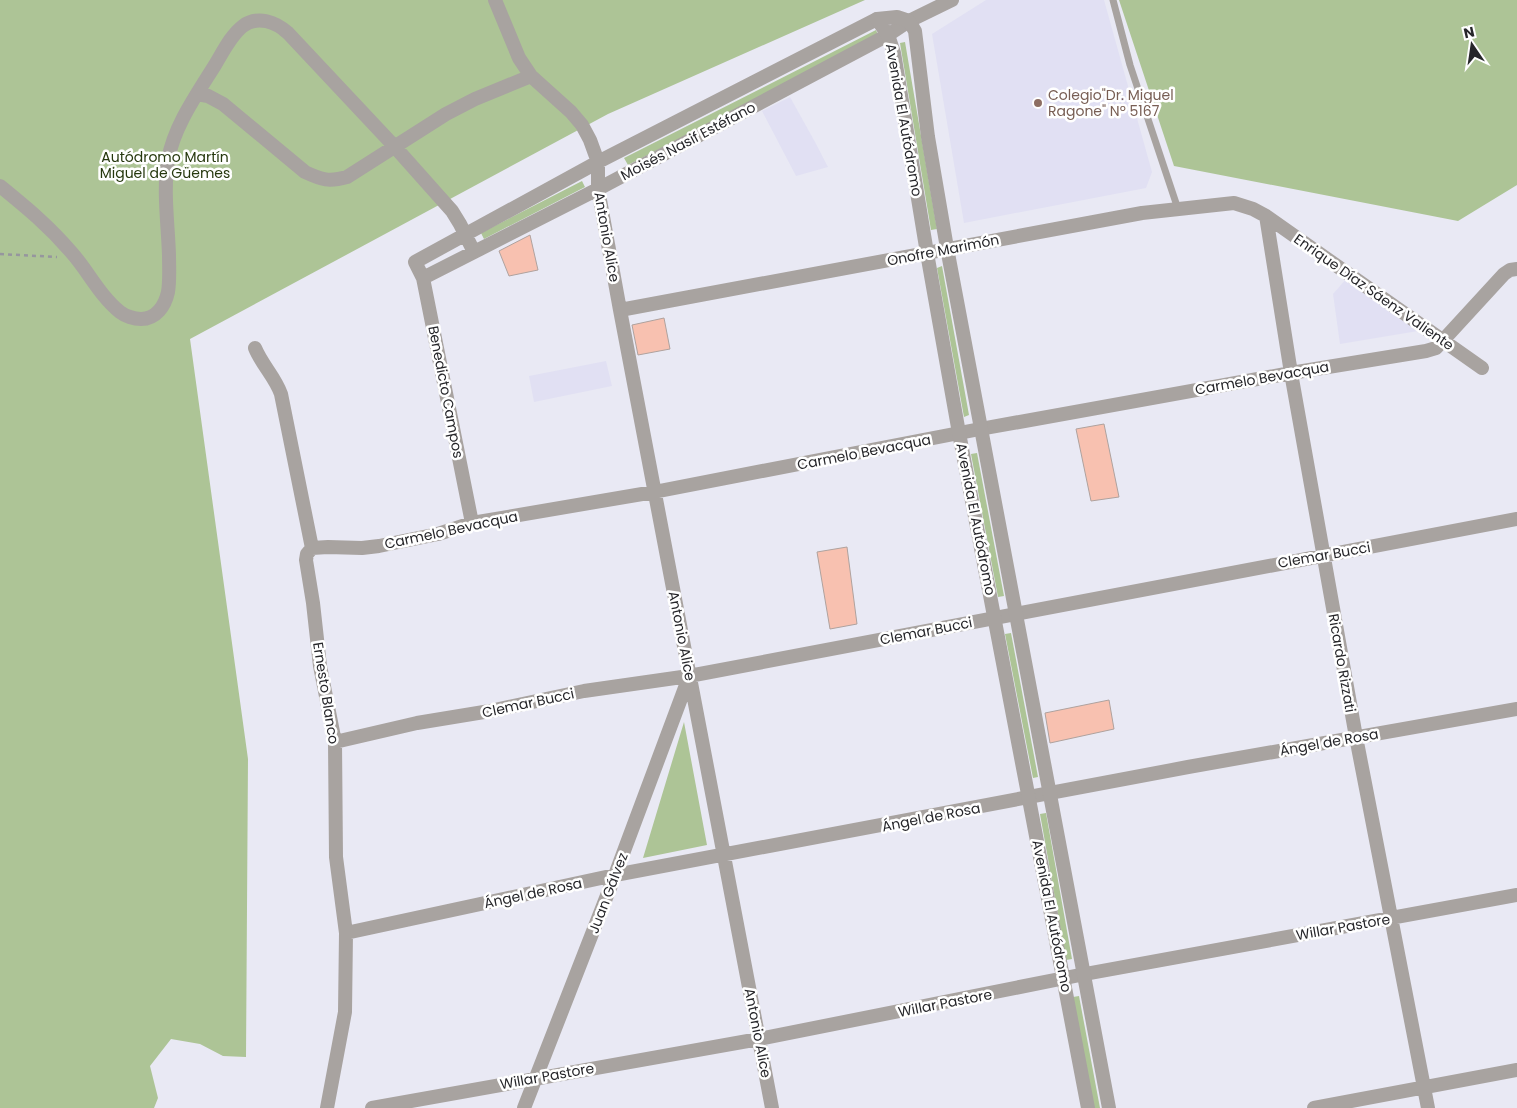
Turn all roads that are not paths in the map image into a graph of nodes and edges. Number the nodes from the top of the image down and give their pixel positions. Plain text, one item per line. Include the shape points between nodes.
1 (495, 0) edge
2 (952, 0) edge
3 (1113, 0) edge
4 (877, 19) junction
5 (909, 21) junction
6 (888, 35) junction
7 (530, 76) junction
8 (197, 94) junction
9 (395, 147) junction
10 (598, 162) junction
11 (0, 186) edge
12 (598, 189) junction
13 (1178, 209) junction
14 (1266, 216) junction
15 (465, 235) junction
16 (947, 248) junction
17 (474, 252) junction
18 (927, 253) junction
19 (414, 262) joint
20 (1517, 269) edge
21 (423, 278) junction
22 (620, 310) junction
23 (1443, 340) junction
24 (255, 348) dead end
25 (1482, 368) dead end
26 (1291, 373) junction
27 (980, 429) junction
28 (960, 433) junction
29 (654, 492) junction
30 (1517, 519) edge
31 (472, 523) junction
32 (312, 548) junction
33 (1323, 555) junction
34 (1016, 614) junction
35 (995, 618) junction
36 (689, 676) junction
37 (1517, 709) edge
38 (1356, 737) junction
39 (335, 742) junction
40 (1050, 794) junction
41 (1028, 798) junction
42 (725, 856) junction
43 (615, 875) junction
44 (1517, 895) edge
45 (1391, 918) junction
46 (346, 933) junction
47 (1085, 974) junction
48 (1064, 980) junction
49 (759, 1038) junction
50 (1517, 1070) edge
51 (535, 1078) junction
52 (1424, 1087) junction
53 (327, 1108) edge
54 (372, 1108) edge
55 (524, 1108) edge
56 (772, 1108) edge
57 (1088, 1108) edge
58 (1110, 1108) edge
59 (1314, 1108) edge
60 (1428, 1108) edge

1 - 7 street
2 - 5 street, Moisés Nasif Estéfano
3 - 13 lane via 1130,65
4 - 5 street via 897,17
4 - 6 street, Avenida El Autódromo
4 - 10 street, Moisés Nasif Estéfano
5 - 6 street, Moisés Nasif Estéfano
5 - 16 street, Avenida El Autódromo via 915,31
6 - 12 street, Moisés Nasif Estéfano
6 - 18 street, Avenida El Autódromo via 894,53
7 - 9 street via 475,98
7 - 10 street via 582,125
8 - 9 street via 223,104 295,166 320,179 332,181 347,176
8 - 9 street via 232,37 244,25 258,20 270,21 288,33
8 - 11 street via 181,122 168,159 170,275 167,294 160,310 146,319 139,320 121,313 39,217
9 - 15 street via 452,211
10 - 12 street, Antonio Alice
10 - 15 street, Moisés Nasif Estéfano
12 - 17 street, Moisés Nasif Estéfano
12 - 22 street, Antonio Alice
13 - 14 street, Onofre Marimón via 1234,203
13 - 16 street, Onofre Marimón
14 - 23 street, Enrique Díaz Sáenz Valiente
14 - 26 street, Ricardo Rizzati
15 - 17 street
15 - 19 street, Moisés Nasif Estéfano
16 - 18 street, Onofre Marimón
16 - 27 street, Avenida El Autódromo
17 - 21 street, Moisés Nasif Estéfano
18 - 22 street, Onofre Marimón
18 - 28 street, Avenida El Autódromo
19 - 21 street, Benedicto Campos
20 - 23 street, Carmelo Bevacqua via 1504,274
21 - 31 street, Benedicto Campos
22 - 29 street, Antonio Alice
23 - 25 street, Enrique Díaz Sáenz Valiente
23 - 26 street, Carmelo Bevacqua via 1436,348 1426,351
24 - 32 street, Ernesto Blanco via 281,394
26 - 27 street, Carmelo Bevacqua
26 - 33 street, Ricardo Rizzati
27 - 28 street, Carmelo Bevacqua
27 - 34 street, Avenida El Autódromo
28 - 29 street, Carmelo Bevacqua
28 - 35 street, Avenida El Autódromo
29 - 31 street, Carmelo Bevacqua
29 - 36 street, Antonio Alice
30 - 33 street, Clemar Bucci
31 - 32 street, Carmelo Bevacqua via 380,546
32 - 39 street, Ernesto Blanco via 306,560 320,666
33 - 34 street, Clemar Bucci
33 - 38 street, Ricardo Rizzati
34 - 35 street, Clemar Bucci
34 - 40 street, Avenida El Autódromo
35 - 36 street, Clemar Bucci
35 - 41 street, Avenida El Autódromo
36 - 39 street, Clemar Bucci via 584,691
36 - 42 street, Antonio Alice
36 - 43 street, Juan Gálvez
37 - 38 street, Ángel de Rosa
38 - 40 street, Ángel de Rosa
38 - 45 street, Ricardo Rizzati
39 - 46 street, Ernesto Blanco via 336,857
40 - 41 street, Ángel de Rosa
40 - 47 street, Avenida El Autódromo
41 - 42 street, Ángel de Rosa
41 - 48 street, Avenida El Autódromo
42 - 43 street, Ángel de Rosa
42 - 49 street, Antonio Alice
43 - 46 street, Ángel de Rosa
43 - 51 street, Juan Gálvez
44 - 45 street, Willar Pastore
45 - 47 street, Willar Pastore
45 - 52 street, Ricardo Rizzati
46 - 53 street, Ernesto Blanco via 345,1012
47 - 48 street, Willar Pastore
47 - 58 street, Avenida El Autódromo
48 - 49 street, Willar Pastore
48 - 57 street, Avenida El Autódromo
49 - 51 street, Willar Pastore
49 - 56 street, Antonio Alice
50 - 52 street
51 - 54 street, Willar Pastore
51 - 55 street, Juan Gálvez
52 - 59 street
52 - 60 street, Ricardo Rizzati

